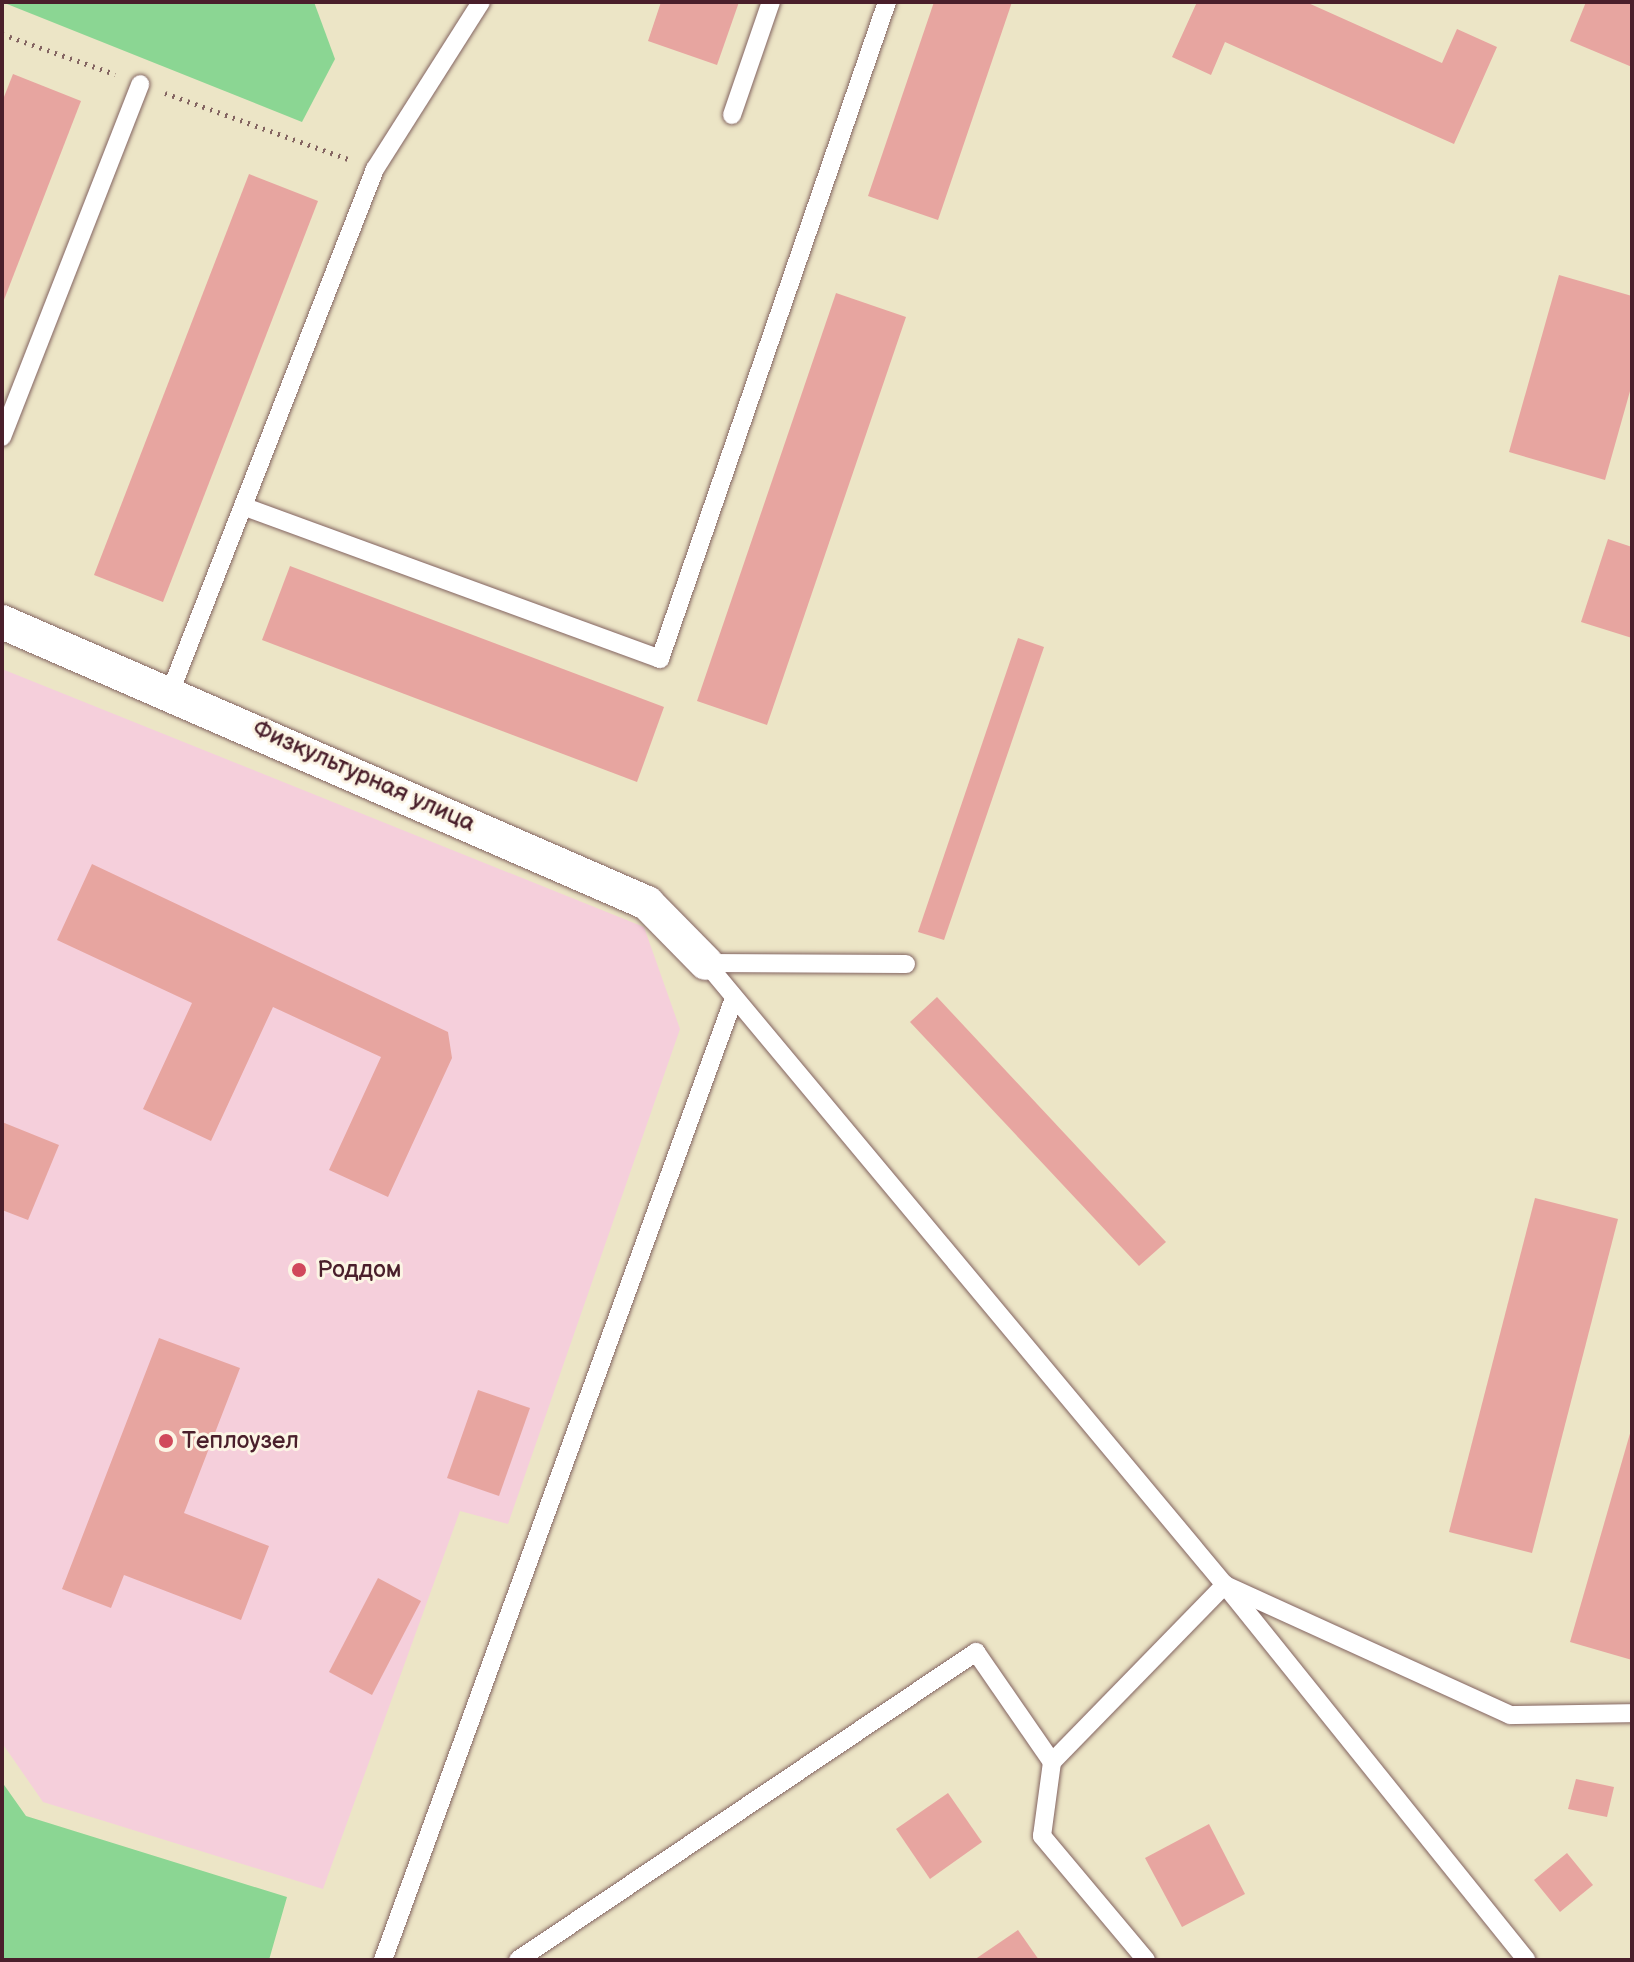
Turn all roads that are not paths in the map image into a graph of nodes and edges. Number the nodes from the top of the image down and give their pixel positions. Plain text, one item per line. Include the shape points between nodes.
1 (481, 2) edge
2 (771, 2) edge
3 (887, 2) edge
4 (140, 84) road end
5 (732, 115) dead end
6 (2, 437) edge
7 (245, 507) junction
8 (2, 622) edge
9 (171, 690) junction
10 (706, 963) junction
11 (906, 964) dead end
12 (734, 998) junction
13 (1225, 1585) junction
14 (1632, 1713) edge
15 (1052, 1762) junction
16 (386, 1959) edge
17 (518, 1960) edge
18 (1146, 1960) edge
19 (1526, 1960) edge

1 - 7 lane via 375,169
2 - 5 lane
3 - 7 lane via 660,659
4 - 6 lane
7 - 9 lane
8 - 9 street, Физкультурная улица
9 - 10 street, Физкультурная улица via 647,903
10 - 11 lane
10 - 12 lane
12 - 13 lane
12 - 16 lane
13 - 14 lane via 1510,1715
13 - 15 lane
13 - 19 lane
15 - 17 lane via 976,1652
15 - 18 lane via 1042,1836

